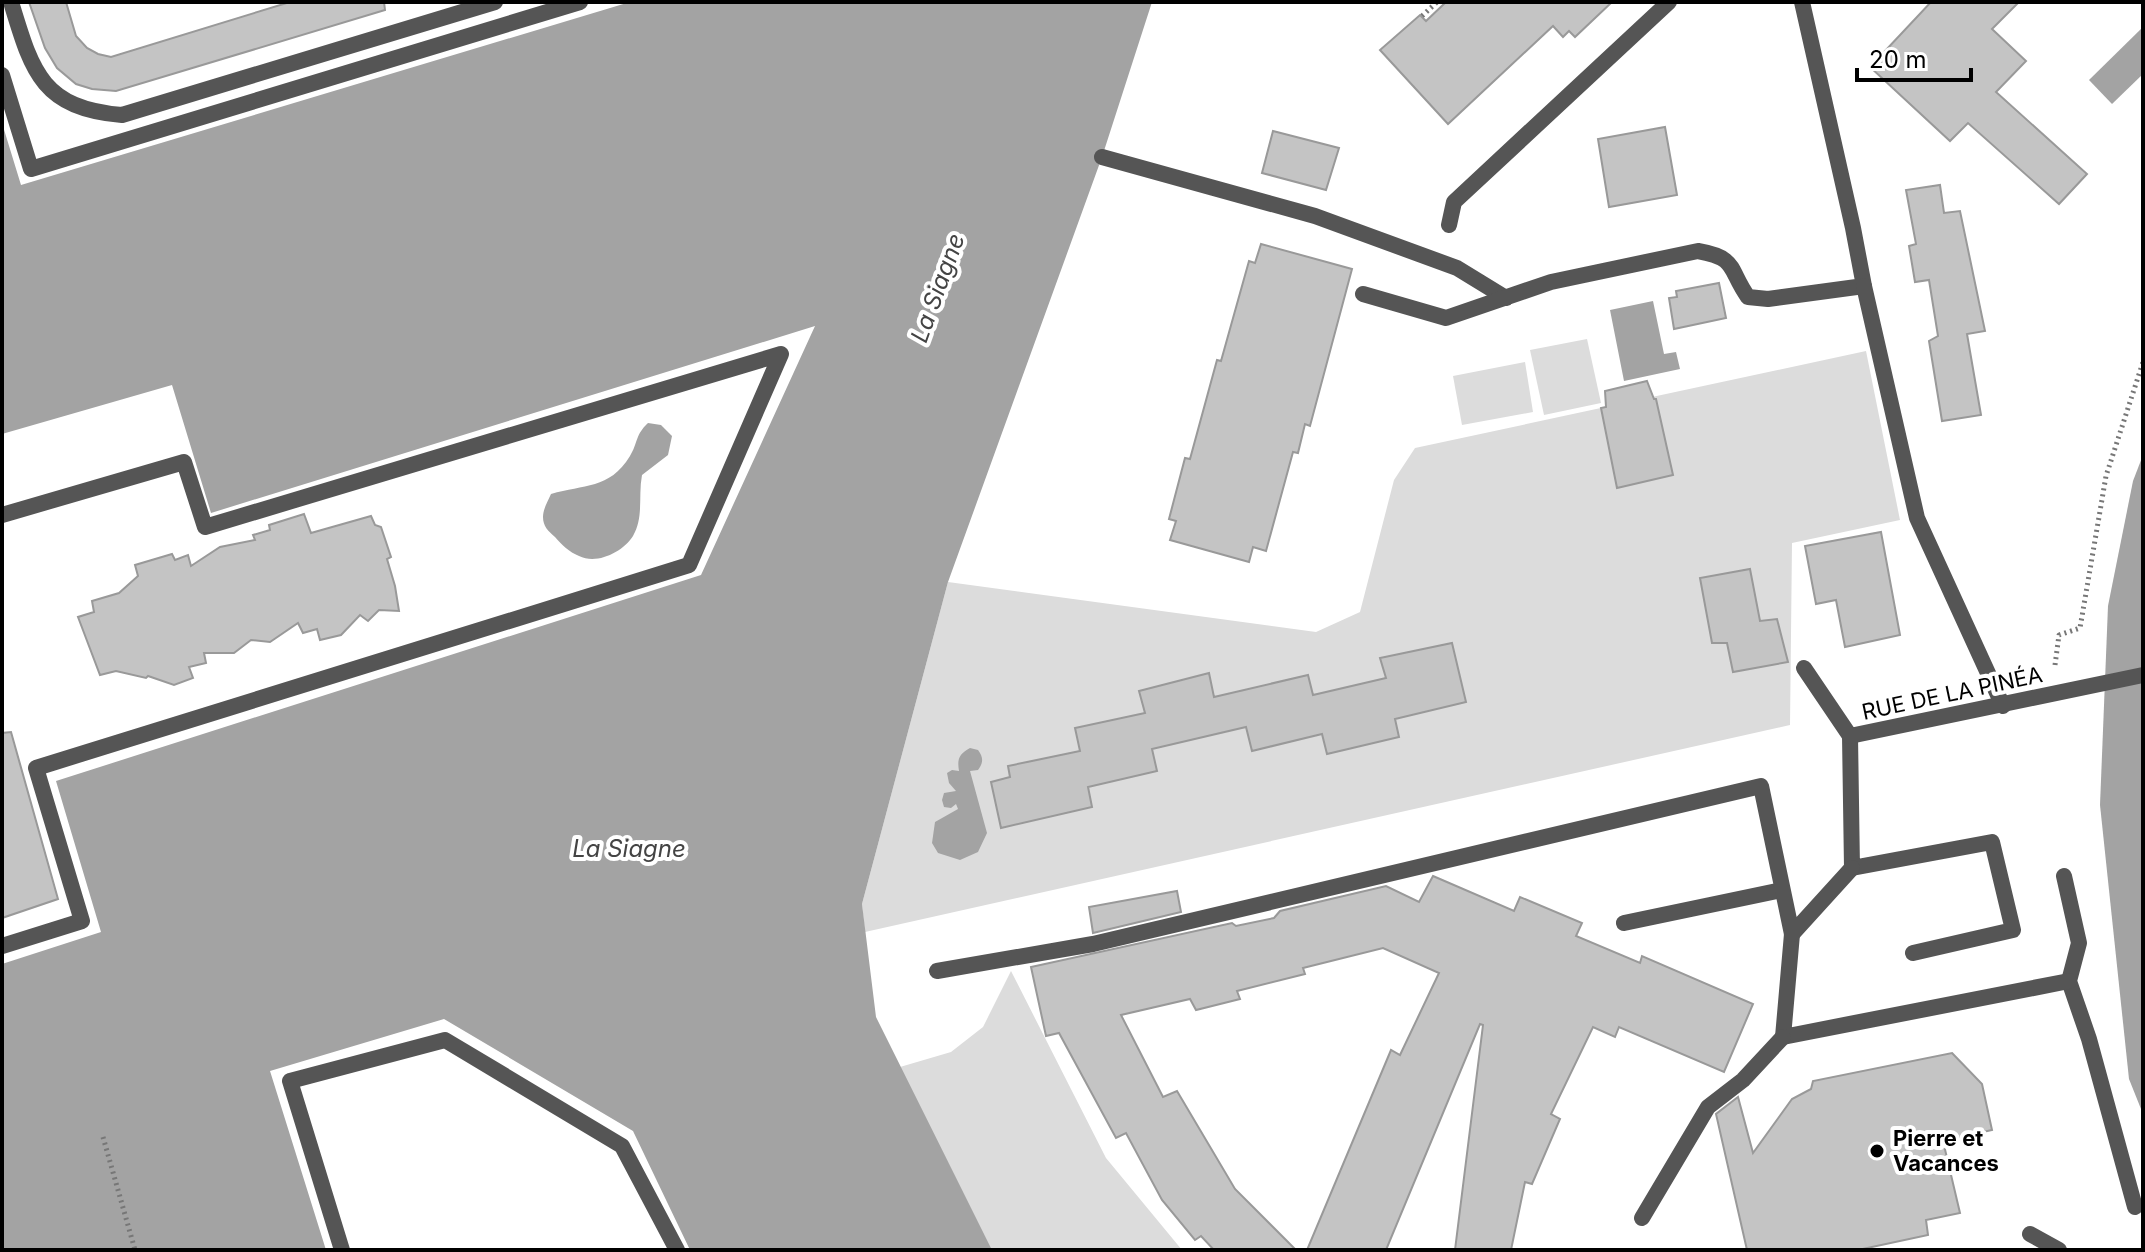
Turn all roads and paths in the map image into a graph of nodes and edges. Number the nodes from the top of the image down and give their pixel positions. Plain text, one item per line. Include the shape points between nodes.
1 (11, 2) edge
2 (495, 2) edge
3 (580, 2) edge
4 (1437, 2) edge
5 (1669, 2) edge
6 (1802, 2) edge
7 (1422, 16) dead end
8 (2, 75) edge
9 (1102, 157) dead end
10 (1449, 225) dead end
11 (1864, 286) junction
12 (1363, 294) dead end
13 (1506, 298) junction
14 (2143, 362) edge
15 (2, 515) edge
16 (1804, 668) dead end
17 (2143, 675) edge
18 (2053, 694) junction
19 (2003, 706) junction
20 (1850, 736) junction
21 (1852, 868) junction
22 (2064, 876) dead end
23 (1782, 890) junction
24 (1624, 923) dead end
25 (1792, 934) junction
26 (2, 946) edge
27 (1913, 953) dead end
28 (937, 971) dead end
29 (2069, 981) junction
30 (1783, 1037) junction
31 (103, 1137) dead end
32 (2135, 1207) dead end
33 (1642, 1218) dead end
34 (2030, 1234) dead end
35 (135, 1250) edge
36 (342, 1250) edge
37 (677, 1250) edge
38 (2059, 1250) edge

1 - 2 street via 28,57 53,93 80,108 122,115
3 - 8 street via 31,169
4 - 7 path
5 - 10 street via 1454,202
6 - 11 street
9 - 13 street via 1315,216 1457,268
11 - 13 street via 1748,297 1733,266 1719,254 1698,251 1551,282
11 - 19 street via 1917,518
12 - 13 street via 1446,318
14 - 18 path via 2106,476 2080,628 2059,635
15 - 26 street via 184,462 205,527 781,354 689,565 36,768 82,921
16 - 20 street, RUE DE LA PINÉA
17 - 18 street, RUE DE LA PINÉA
18 - 19 street, RUE DE LA PINÉA
19 - 20 street, RUE DE LA PINÉA
20 - 21 street
21 - 25 street
21 - 27 street via 1992,842 2013,930
22 - 29 street via 2079,943
23 - 24 street
23 - 25 street
23 - 28 street via 1761,786 1093,944
25 - 30 street
29 - 30 street
29 - 32 street
30 - 33 street via 1743,1080 1708,1107
31 - 35 path
34 - 38 street
36 - 37 street via 290,1081 445,1040 622,1146

